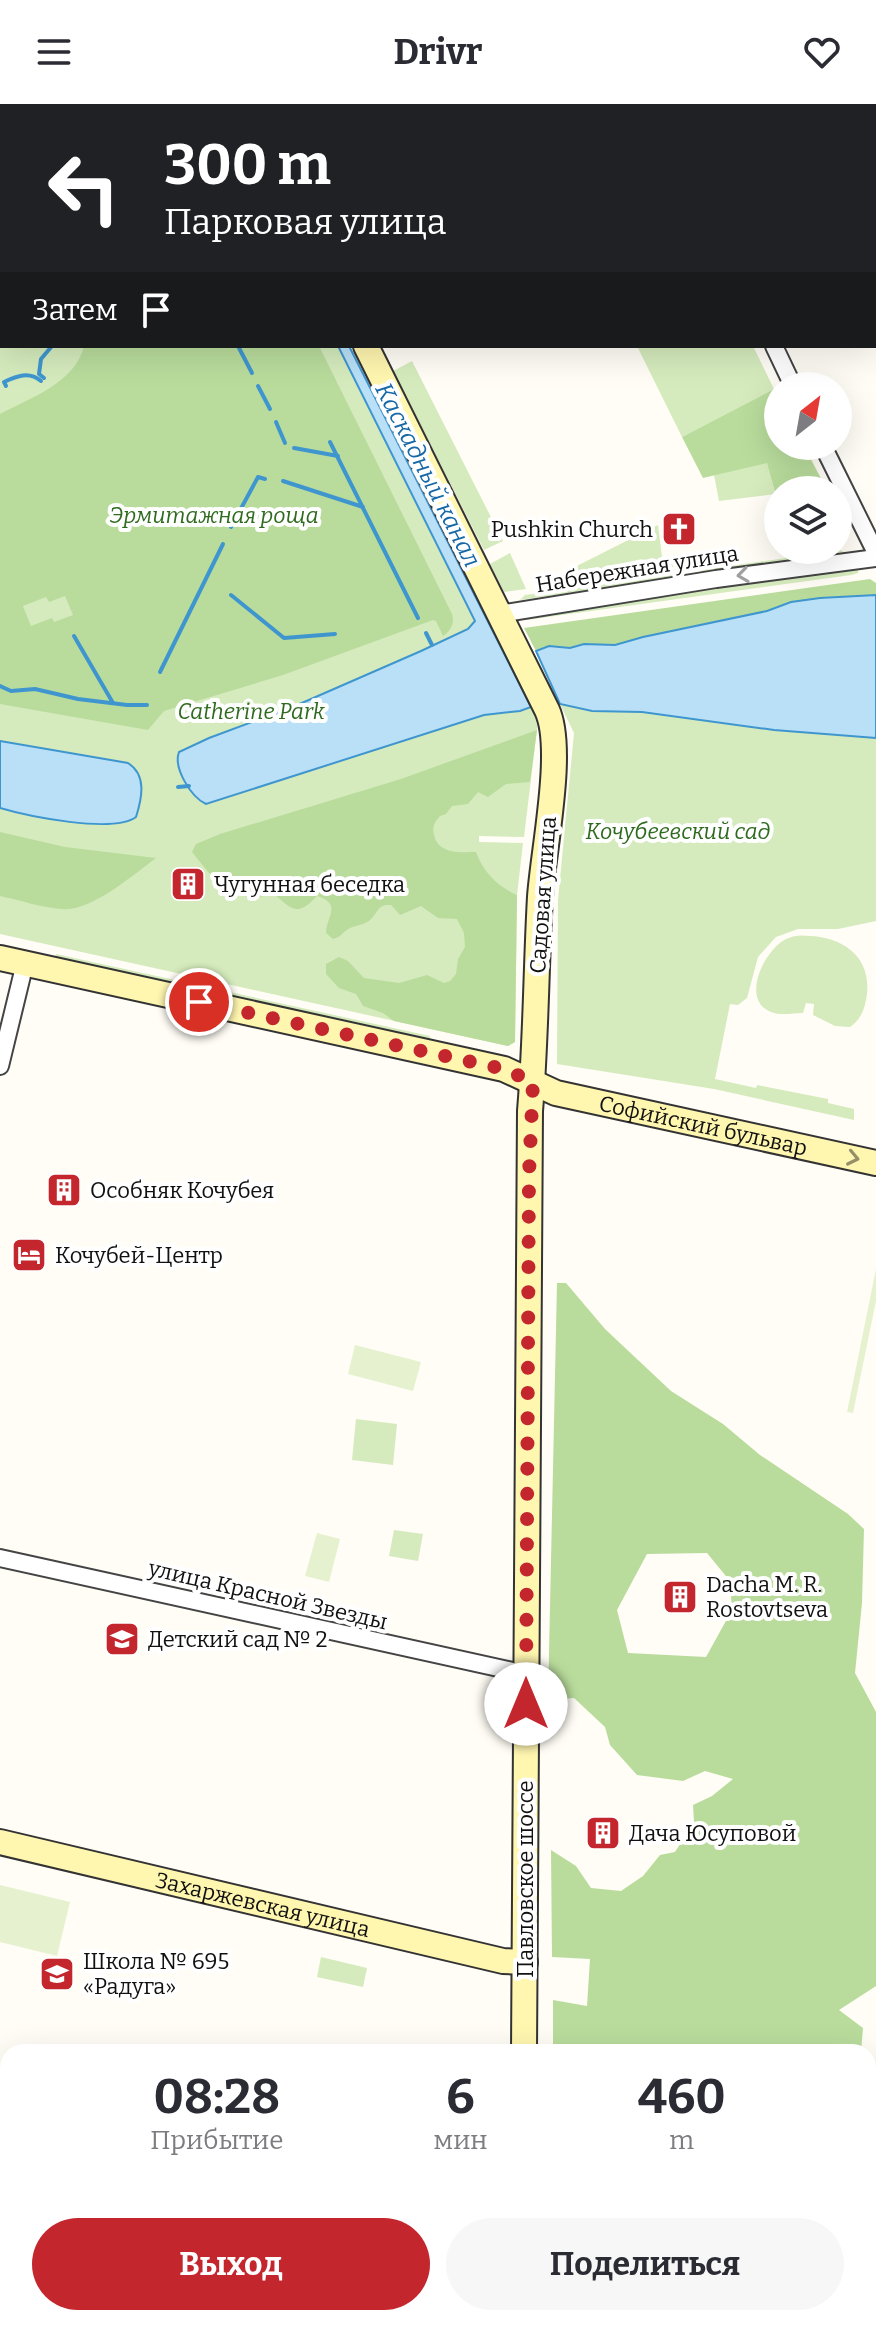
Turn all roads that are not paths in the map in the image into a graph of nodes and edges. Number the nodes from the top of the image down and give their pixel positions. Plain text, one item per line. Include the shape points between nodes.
1 (775, 348) edge
2 (375, 349) edge
3 (786, 372) edge
4 (830, 460) edge
5 (876, 556) edge
6 (505, 624) junction
7 (0, 958) edge
8 (25, 963) junction
9 (0, 1066) edge
10 (533, 1082) junction
11 (876, 1163) edge
12 (0, 1558) edge
13 (526, 1674) junction
14 (0, 1842) edge
15 (525, 1962) junction
16 (524, 2044) edge

1 - 3 street
2 - 6 main road
4 - 5 street
5 -> 6 street, Набережная улица via 700,581
6 - 10 main road, Садовая улица via 554,731 540,898
7 - 8 main road, Софийский бульвар
8 - 9 street
8 - 10 main road, Софийский бульвар via 504,1069
10 -> 11 main road, Софийский бульвар via 556,1093
10 - 13 main road, Павловское шоссе
12 - 13 street, улица Красной Звезды
13 - 15 main road, Павловское шоссе
14 - 15 main road, Захаржевская улица
15 - 16 main road, Павловское шоссе

